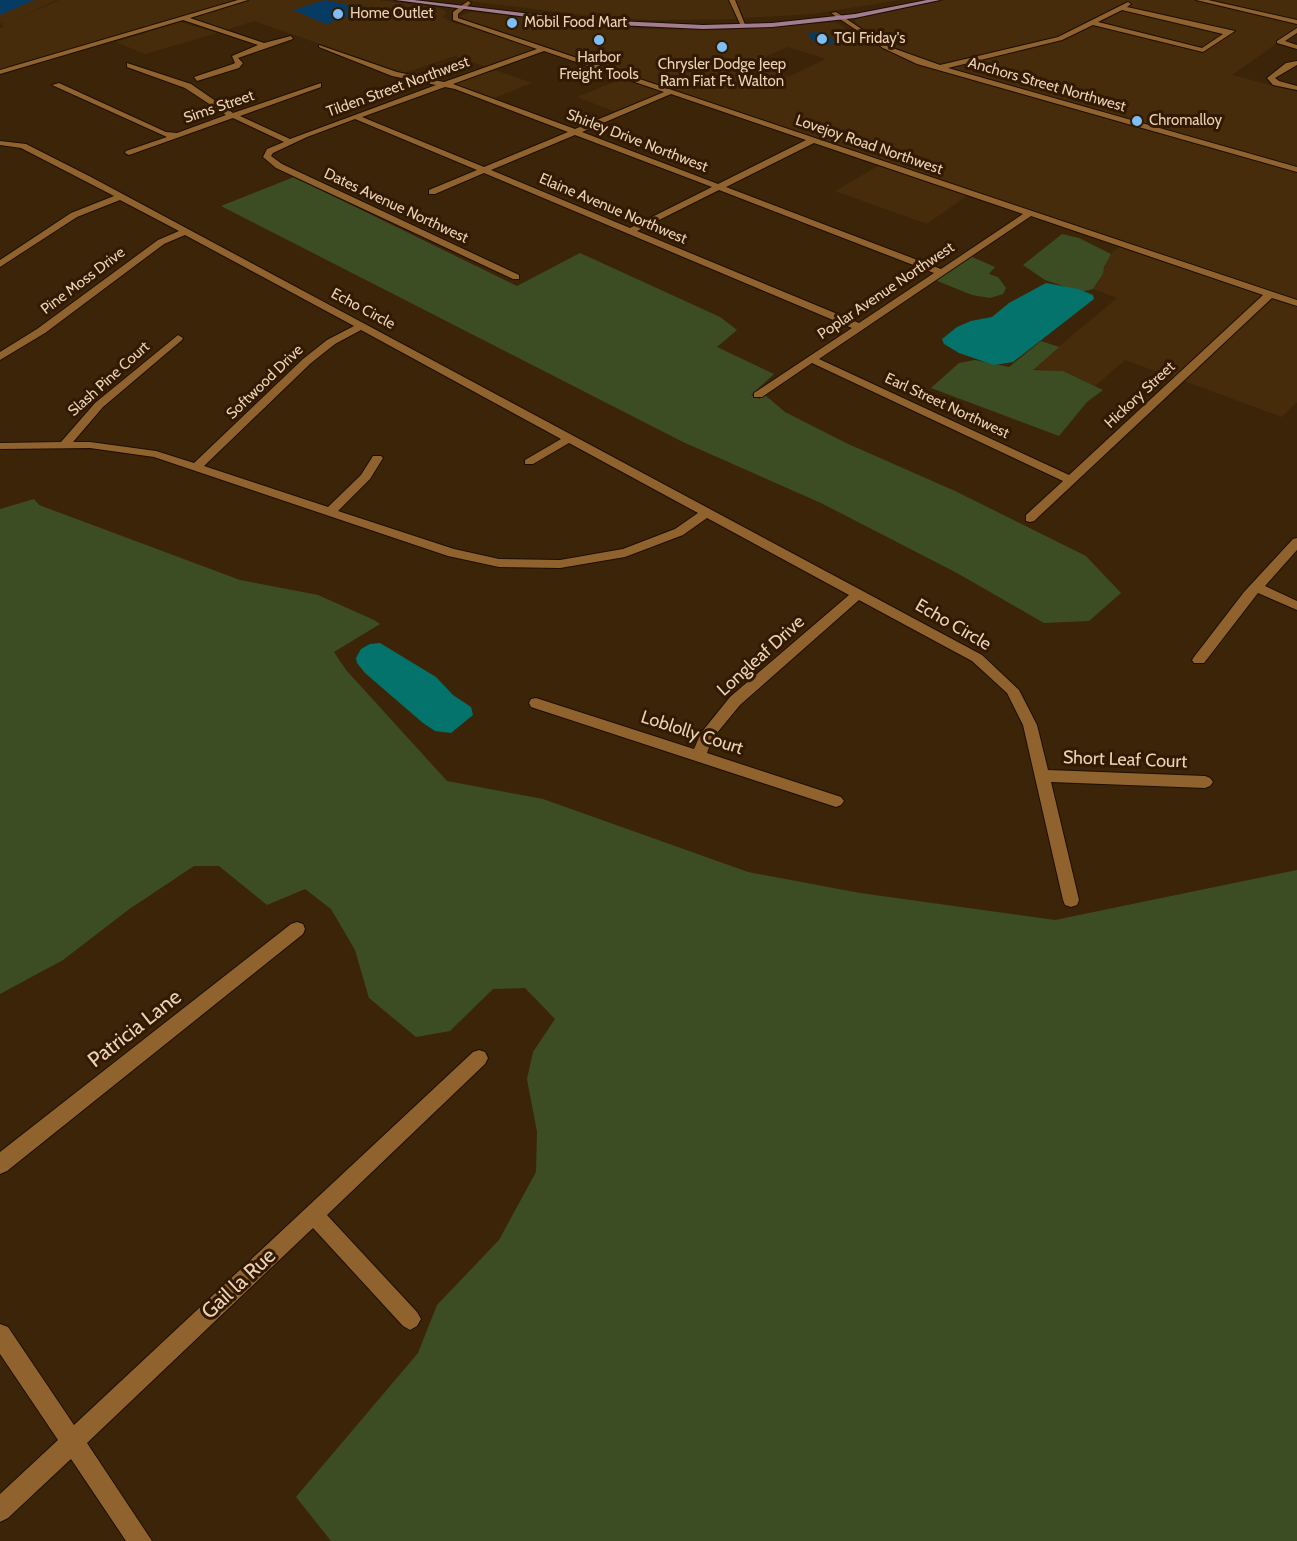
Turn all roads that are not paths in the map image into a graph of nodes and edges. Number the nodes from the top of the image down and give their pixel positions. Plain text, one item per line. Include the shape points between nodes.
1 (245, 0) edge
2 (398, 0) edge
3 (444, 0) edge
4 (732, 0) edge
5 (911, 0) edge
6 (937, 0) edge
7 (1199, 0) edge
8 (464, 5) junction
9 (837, 16) junction
10 (183, 18) junction
11 (1297, 22) edge
12 (1094, 23) junction
13 (743, 24) junction
14 (1297, 30) edge
15 (291, 38) dead end
16 (264, 45) junction
17 (321, 46) dead end
18 (1297, 47) edge
19 (543, 49) junction
20 (1297, 63) edge
21 (130, 64) dead end
22 (938, 67) junction
23 (0, 72) edge
24 (197, 79) dead end
25 (448, 84) junction
26 (56, 85) dead end
27 (318, 85) dead end
28 (1297, 88) edge
29 (670, 92) junction
30 (233, 116) junction
31 (356, 117) junction
32 (574, 131) junction
33 (179, 134) junction
34 (813, 140) junction
35 (289, 141) junction
36 (0, 143) edge
37 (129, 153) dead end
38 (267, 158) joint
39 (484, 170) junction
40 (1297, 170) edge
41 (719, 187) junction
42 (432, 192) dead end
43 (120, 197) junction
44 (1030, 213) junction
45 (631, 231) junction
46 (185, 232) junction
47 (0, 264) edge
48 (941, 272) junction
49 (516, 277) dead end
50 (1270, 294) junction
51 (1297, 303) edge
52 (360, 327) junction
53 (858, 327) junction
54 (178, 338) dead end
55 (0, 357) edge
56 (811, 359) junction
57 (758, 394) dead end
58 (570, 438) junction
59 (64, 445) junction
60 (0, 446) edge
61 (377, 458) dead end
62 (529, 462) dead end
63 (197, 467) junction
64 (1071, 480) junction
65 (330, 512) junction
66 (708, 512) junction
67 (1030, 518) dead end
68 (1297, 542) edge
69 (1257, 588) junction
70 (859, 593) junction
71 (1297, 606) edge
72 (1199, 660) dead end
73 (536, 703) dead end
74 (699, 754) junction
75 (1043, 776) junction
76 (1205, 782) dead end
77 (836, 801) dead end
78 (1071, 900) dead end
79 (297, 929) dead end
80 (479, 1058) dead end
81 (0, 1164) edge
82 (313, 1214) junction
83 (410, 1318) dead end
84 (0, 1335) edge
85 (74, 1441) junction
86 (0, 1510) edge
87 (140, 1541) edge

1 - 10 street
2 - 8 main road
3 - 8 main road
4 - 13 street
5 - 9 main road
6 - 9 main road
7 - 11 street
8 - 13 main road via 625,23
8 - 19 street, Lovejoy Road Northwest via 453,15 459,21
9 - 13 main road
9 - 22 street, Anchors Street Northwest via 894,51
10 - 16 street
10 - 23 street
12 - 12 street via 1203,50 1231,32 1125,6
12 - 22 street via 1073,34 1013,52
14 - 18 street via 1280,42
15 - 16 street
16 - 24 street via 234,57 239,63 236,66
17 - 25 street, Shirley Drive Northwest via 395,74
19 - 25 street, Tilden Street Northwest
19 - 29 street, Lovejoy Road Northwest
20 - 28 street via 1271,78
21 - 30 street via 188,86
22 - 40 street, Anchors Street Northwest
25 - 31 street, Tilden Street Northwest
25 - 32 street, Shirley Drive Northwest
26 - 33 street via 164,134
27 - 30 street, Sims Street
29 - 32 street
29 - 34 street, Lovejoy Road Northwest
30 - 33 street, Sims Street
30 - 35 street
31 - 35 street, Tilden Street Northwest
31 - 39 street, Elaine Avenue Northwest
32 - 39 street
32 - 41 street, Shirley Drive Northwest
33 - 37 street, Sims Street
34 - 41 street
34 - 44 street, Lovejoy Road Northwest
35 - 38 street, Tilden Street Northwest via 270,151
36 - 43 street, Echo Circle via 29,148
38 - 49 street, Dates Avenue Northwest
39 - 42 street
39 - 45 street, Elaine Avenue Northwest
41 - 45 street
41 - 48 street, Shirley Drive Northwest
43 - 46 street, Echo Circle
43 - 47 street via 74,215
44 - 48 street, Poplar Avenue Northwest
44 - 50 street, Lovejoy Road Northwest
45 - 53 street, Elaine Avenue Northwest
46 - 52 street, Echo Circle
46 - 55 street, Pine Moss Drive via 161,242 36,335
48 - 53 street, Poplar Avenue Northwest
50 - 51 street, Lovejoy Road Northwest
50 - 64 street, Hickory Street
52 - 58 street, Echo Circle
52 - 63 street, Softwood Drive via 331,342 307,361
53 - 56 street, Poplar Avenue Northwest
54 - 59 street, Slash Pine Court via 99,405
56 - 57 street, Poplar Avenue Northwest
56 - 64 street, Earl Street Northwest
58 - 62 street
58 - 66 street, Echo Circle
59 - 60 street
59 - 63 street via 135,450
61 - 65 street via 366,477
63 - 65 street
64 - 67 street, Hickory Street
65 - 66 street via 452,553 523,565 585,562 625,553 679,532
66 - 70 street, Echo Circle
68 - 69 street
69 - 71 street
69 - 72 street
70 - 74 street, Longleaf Drive via 735,701 706,737
70 - 75 street, Echo Circle via 958,646 1001,678 1026,715
73 - 74 street, Loblolly Court
74 - 77 street, Loblolly Court
75 - 76 street, Short Leaf Court
75 - 78 street, Echo Circle
79 - 81 street, Patricia Lane
80 - 82 street, Gail la Rue
82 - 83 street
82 - 85 street, Gail la Rue
84 - 85 street
85 - 86 street, Gail la Rue
85 - 87 street

